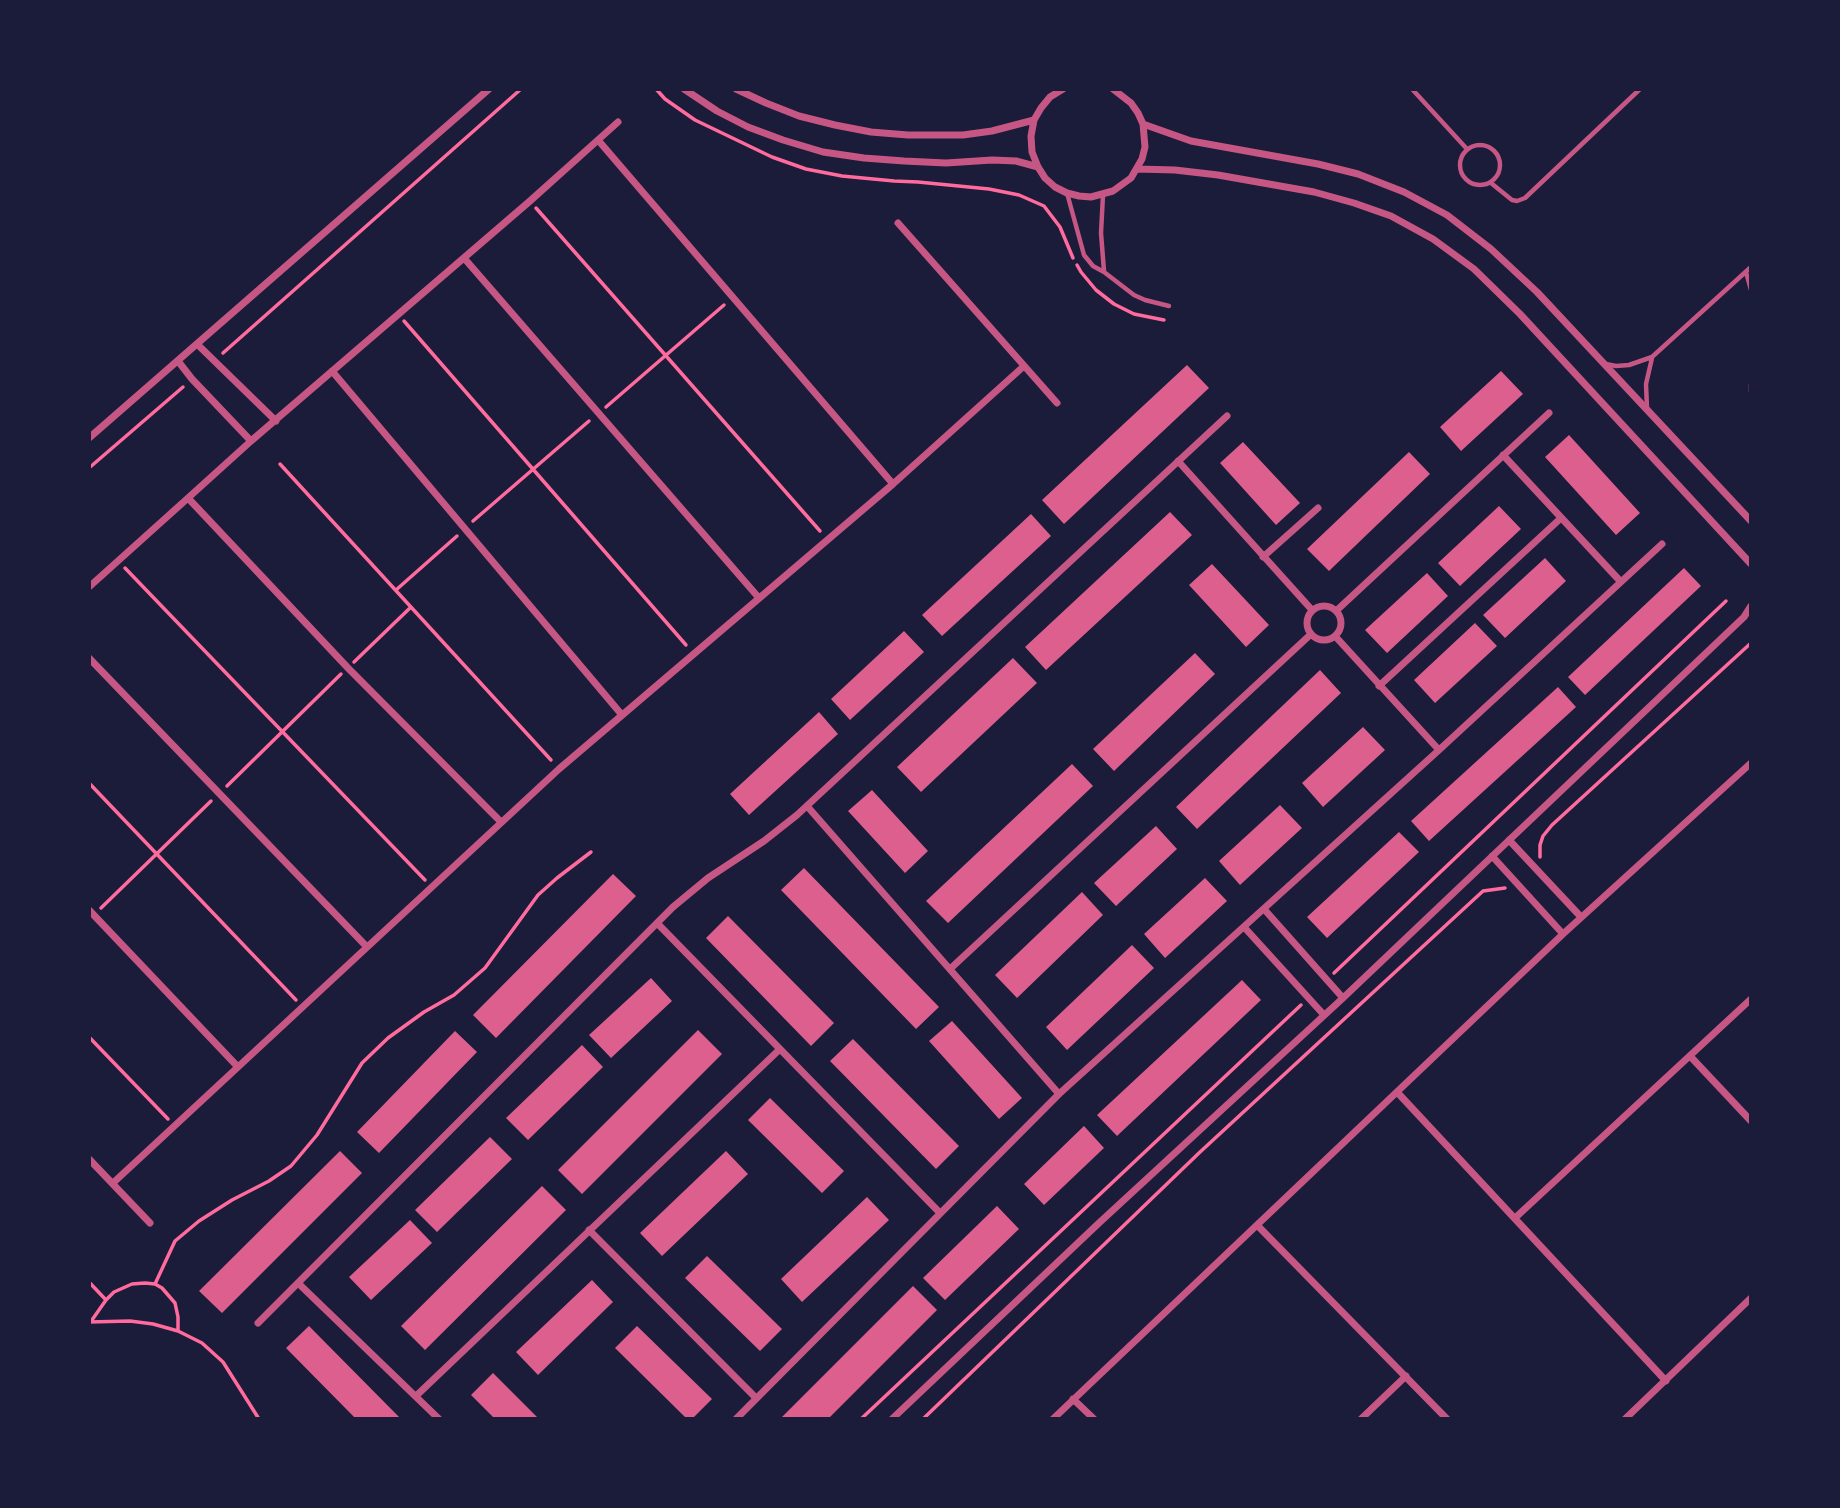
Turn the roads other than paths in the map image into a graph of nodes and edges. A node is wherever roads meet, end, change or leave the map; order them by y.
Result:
1 (489, 89) edge
2 (684, 89) edge
3 (736, 89) edge
4 (1061, 89) edge
5 (1113, 89) edge
6 (1412, 89) edge
7 (1640, 89) edge
8 (1122, 92) edge
9 (1034, 120) junction
10 (618, 122) dead end
11 (1143, 124) junction
12 (598, 140) junction
13 (1467, 149) junction
14 (1038, 167) junction
15 (1137, 169) junction
16 (1491, 183) junction
17 (1067, 193) junction
18 (1103, 195) junction
19 (898, 223) dead end
20 (464, 258) junction
21 (1748, 270) edge
22 (1104, 272) junction
23 (1751, 290) edge
24 (1169, 306) dead end
25 (197, 344) junction
26 (1653, 357) junction
27 (178, 362) junction
28 (1605, 364) junction
29 (1024, 366) junction
30 (332, 371) junction
31 (1751, 384) edge
32 (1751, 392) edge
33 (1057, 404) dead end
34 (1648, 411) junction
35 (1549, 413) dead end
36 (1227, 416) dead end
37 (276, 421) junction
38 (89, 439) edge
39 (251, 441) junction
40 (1503, 455) junction
41 (1178, 461) junction
42 (892, 484) junction
43 (188, 498) junction
44 (1318, 508) dead end
45 (1561, 518) junction
46 (1751, 521) edge
47 (1662, 544) dead end
48 (1263, 556) junction
49 (1751, 564) edge
50 (1621, 582) junction
51 (89, 587) edge
52 (759, 598) junction
53 (1751, 606) edge
54 (1312, 610) junction
55 (1336, 611) junction
56 (1748, 615) edge
57 (1310, 635) junction
58 (1335, 636) junction
59 (89, 658) edge
60 (1379, 686) junction
61 (622, 715) junction
62 (1439, 750) junction
63 (1751, 763) edge
64 (807, 806) junction
65 (501, 822) junction
66 (1509, 840) junction
67 (1492, 856) junction
68 (1264, 909) junction
69 (91, 913) edge
70 (1581, 917) junction
71 (657, 923) junction
72 (1244, 927) junction
73 (1563, 934) junction
74 (367, 947) junction
75 (950, 969) junction
76 (1343, 998) junction
77 (1751, 999) edge
78 (1324, 1015) junction
79 (780, 1049) junction
80 (1689, 1056) junction
81 (238, 1067) junction
82 (1397, 1092) junction
83 (1059, 1094) junction
84 (1751, 1121) edge
85 (89, 1159) edge
86 (113, 1184) junction
87 (940, 1213) junction
88 (1515, 1218) junction
89 (150, 1223) dead end
90 (1257, 1225) junction
91 (589, 1230) junction
92 (298, 1283) junction
93 (1751, 1298) edge
94 (258, 1323) dead end
95 (1406, 1377) junction
96 (1666, 1381) junction
97 (416, 1396) junction
98 (756, 1398) junction
99 (1073, 1399) junction
100 (439, 1419) edge
101 (736, 1419) edge
102 (892, 1419) edge
103 (1053, 1419) edge
104 (1094, 1419) edge
105 (1362, 1419) edge
106 (1447, 1419) edge
107 (1625, 1419) edge

1 - 25 street
2 - 14 street
3 - 9 street
4 - 9 street
5 - 8 street
6 - 13 lane
7 - 16 lane
8 - 11 street
9 - 14 street
10 - 12 street
11 - 15 street
11 - 28 street
12 - 20 street
12 - 42 street
13 - 16 lane
13 - 16 lane
14 - 17 street
15 - 18 street
15 - 49 street
17 - 18 street
17 - 22 lane
18 - 22 lane
19 - 29 street
20 - 30 street
20 - 52 street
21 - 23 lane
21 - 26 lane
22 - 24 lane
25 - 27 street
25 - 37 street
26 - 28 lane
26 - 34 lane
27 - 38 street
27 - 39 street
28 - 34 street
29 - 33 street
29 - 42 street
30 - 37 street
30 - 61 street
31 - 32 lane
34 - 46 street
35 - 40 street
36 - 41 street
37 - 39 street
39 - 43 street
40 - 45 street
40 - 55 street
41 - 48 street
41 - 64 street
42 - 52 street
43 - 51 street
43 - 65 street
44 - 48 street
45 - 50 street
45 - 60 street
47 - 50 street
48 - 54 street
50 - 62 street
52 - 61 street
53 - 56 street
54 - 55 street
54 - 57 street
55 - 58 street
56 - 66 street
57 - 58 street
57 - 75 street
58 - 60 street
59 - 74 street
60 - 62 street
61 - 65 street
62 - 68 street
63 - 70 street
64 - 71 street
64 - 75 street
65 - 74 street
66 - 67 street
66 - 70 street
67 - 73 street
67 - 76 street
68 - 72 street
68 - 76 street
69 - 81 street
70 - 73 street
71 - 79 street
71 - 92 street
72 - 78 street
72 - 83 street
73 - 82 street
74 - 81 street
75 - 83 street
76 - 78 street
77 - 80 street
78 - 102 street
79 - 87 street
79 - 91 street
80 - 84 street
80 - 88 street
81 - 86 street
82 - 88 street
82 - 90 street
83 - 87 street
85 - 86 street
86 - 89 street
87 - 98 street
88 - 96 street
90 - 95 street
90 - 99 street
91 - 97 street
91 - 98 street
92 - 94 street
92 - 97 street
93 - 96 street
95 - 105 street
95 - 106 street
96 - 107 street
97 - 100 street
98 - 101 street
99 - 103 street
99 - 104 street

